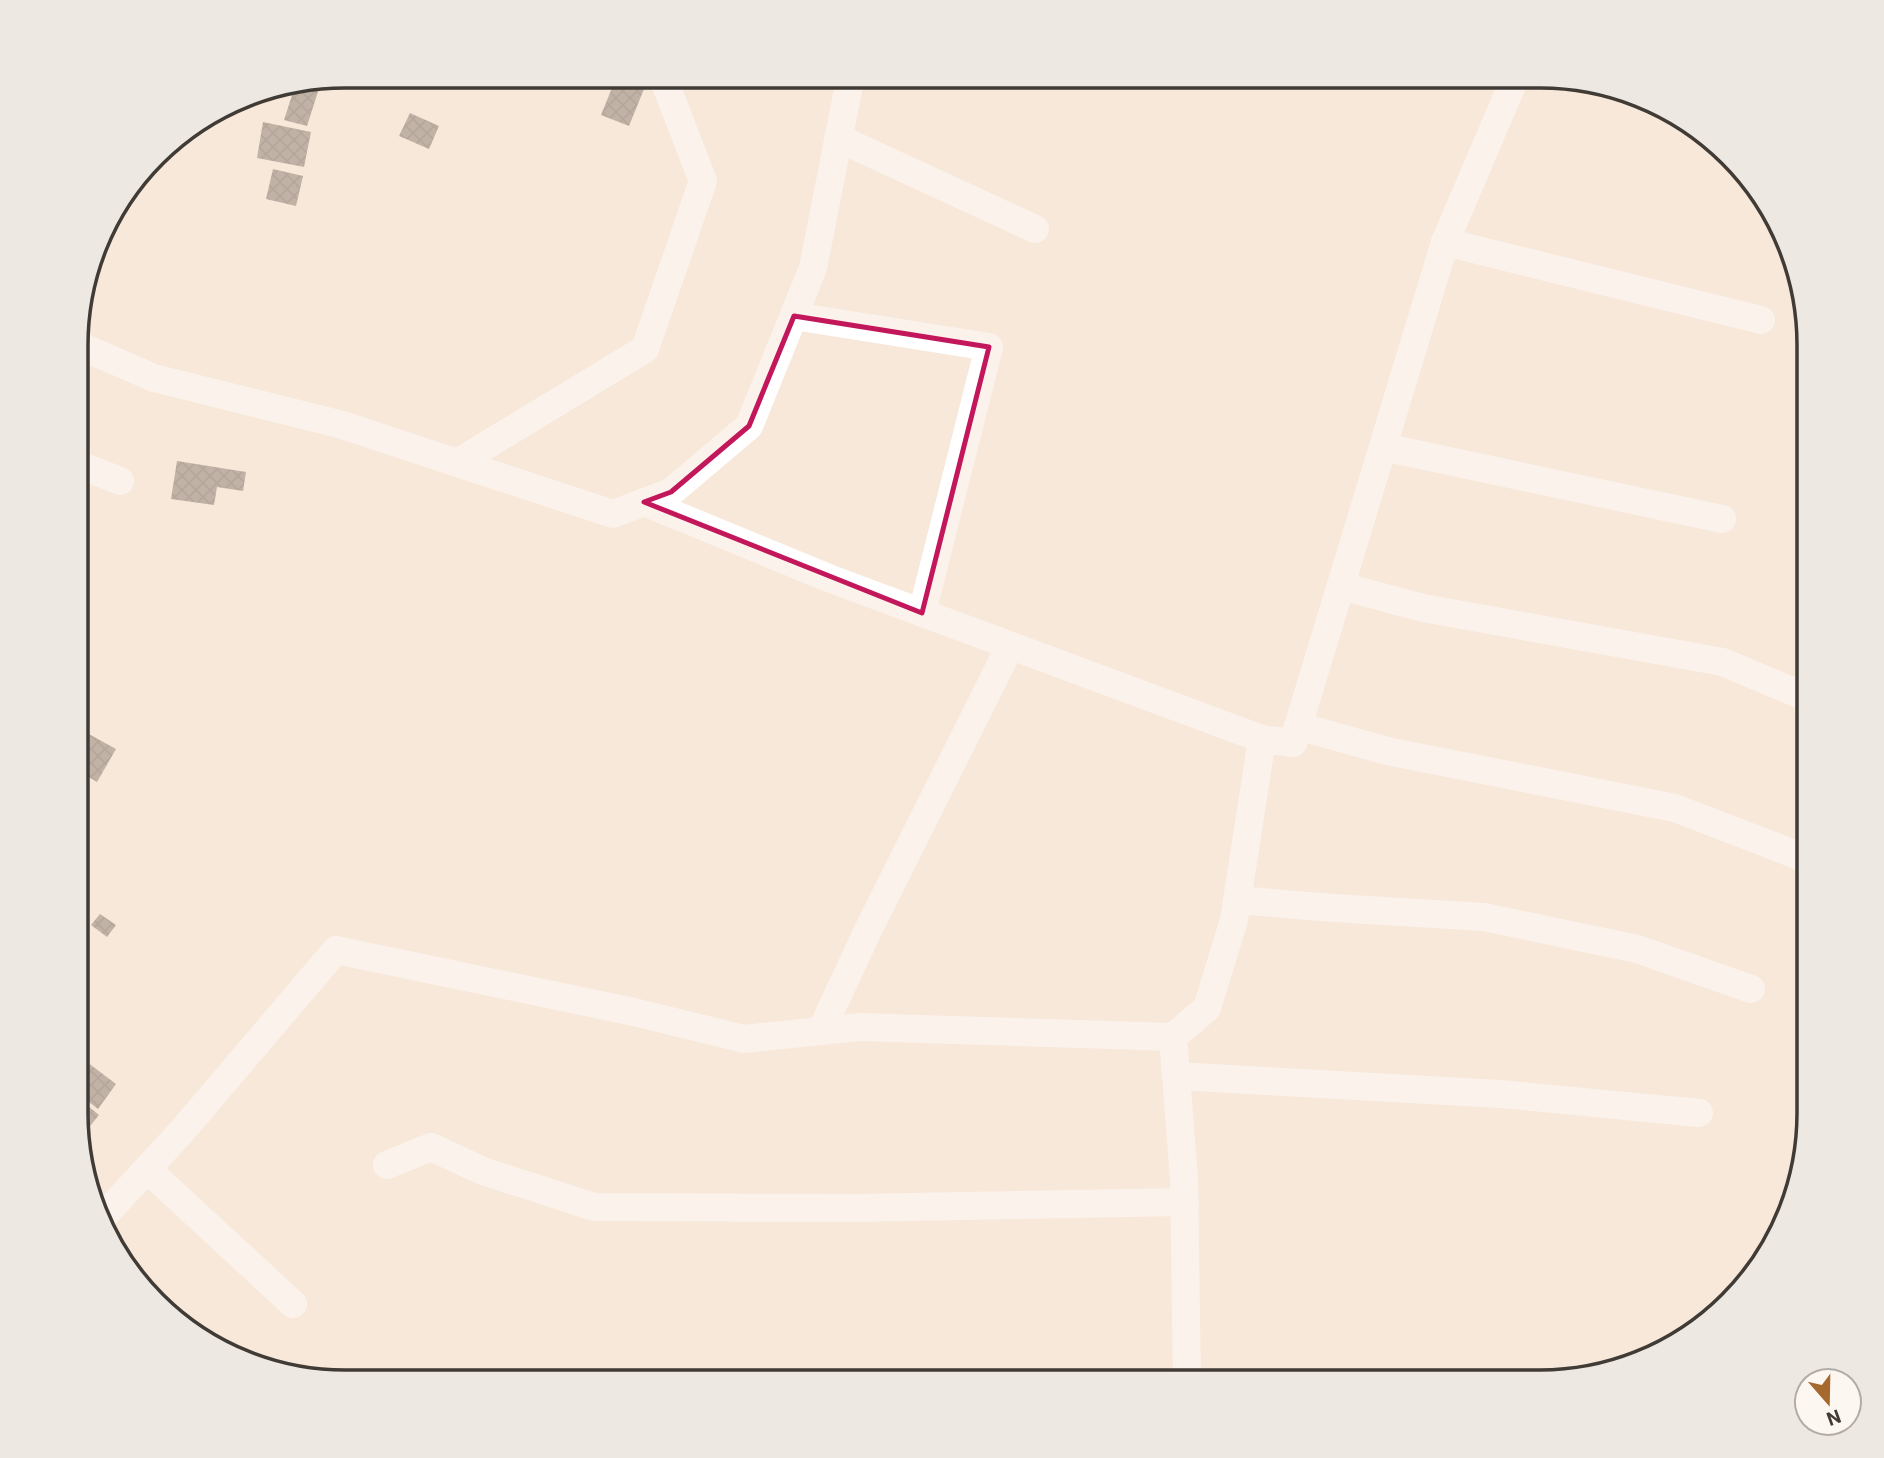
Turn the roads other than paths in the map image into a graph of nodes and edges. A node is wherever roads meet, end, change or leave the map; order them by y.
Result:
1 (667, 88) edge
2 (848, 88) edge
3 (1511, 88) edge
4 (838, 138) junction
5 (1035, 229) dead end
6 (1445, 242) junction
7 (794, 316) junction
8 (1761, 320) dead end
9 (88, 349) edge
10 (1383, 447) junction
11 (457, 463) junction
12 (88, 468) edge
13 (120, 481) dead end
14 (645, 502) junction
15 (1722, 519) dead end
16 (1341, 586) junction
17 (922, 613) junction
18 (1010, 646) junction
19 (1797, 693) edge
20 (1298, 726) junction
21 (1262, 739) junction
22 (1797, 855) edge
23 (1237, 900) junction
24 (1751, 989) dead end
25 (821, 1031) junction
26 (1173, 1037) junction
27 (1177, 1076) junction
28 (1699, 1113) dead end
29 (387, 1165) dead end
30 (147, 1169) junction
31 (1185, 1202) junction
32 (107, 1212) edge
33 (293, 1304) dead end
34 (1187, 1370) edge

1 - 11 street
2 - 4 street
3 - 6 street
4 - 5 street
4 - 7 street
6 - 8 street
6 - 10 street
7 - 14 street
7 - 17 street
9 - 11 street
10 - 15 street
10 - 16 street
11 - 14 street
12 - 13 street
14 - 17 street
16 - 19 street
16 - 20 street
17 - 18 street
18 - 21 street
18 - 25 street
20 - 21 street
20 - 22 street
21 - 23 street
23 - 24 street
23 - 26 street
25 - 26 street
25 - 30 street
26 - 27 street
27 - 28 street
27 - 31 street
29 - 31 street
30 - 32 street
30 - 33 street
31 - 34 street

